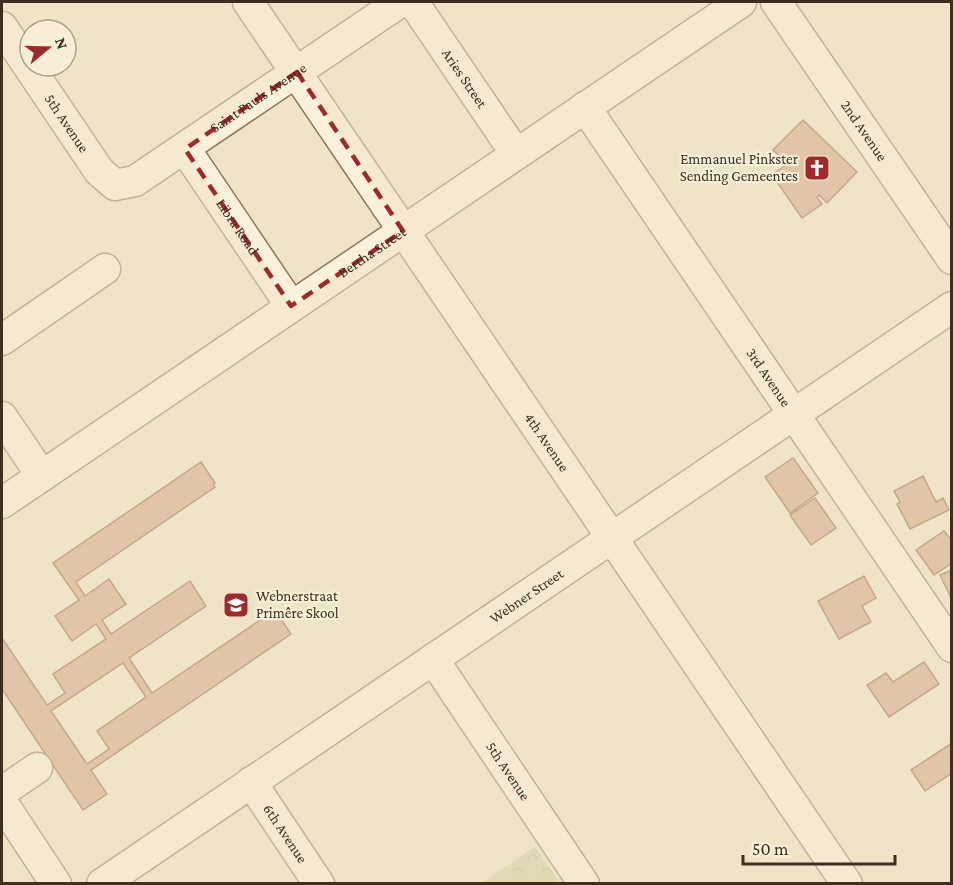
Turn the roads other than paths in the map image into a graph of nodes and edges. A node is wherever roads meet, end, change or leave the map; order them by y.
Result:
1 (248, 2) edge
2 (400, 2) edge
3 (413, 2) edge
4 (741, 2) edge
5 (776, 2) edge
6 (2, 27) edge
7 (297, 72) junction
8 (585, 107) junction
9 (185, 149) junction
10 (516, 154) junction
11 (115, 185) joint
12 (403, 231) junction
13 (951, 259) edge
14 (105, 269) dead end
15 (291, 306) junction
16 (951, 307) edge
17 (2, 340) edge
18 (793, 414) junction
19 (2, 417) edge
20 (42, 476) junction
21 (2, 503) edge
22 (612, 537) junction
23 (951, 647) edge
24 (433, 659) junction
25 (37, 768) dead end
26 (251, 782) junction
27 (2, 792) edge
28 (2, 802) edge
29 (56, 884) edge
30 (102, 884) edge
31 (319, 884) edge
32 (584, 884) edge
33 (847, 884) edge

1 - 7 street, 4th Avenue
2 - 7 street, Saint Pauls Avenue
3 - 10 street, Aries Street
4 - 8 street, Bertha Street
5 - 13 street, 2nd Avenue
6 - 11 street, 5th Avenue
7 - 9 street, Saint Pauls Avenue
7 - 12 street, 4th Avenue
8 - 10 street, Bertha Street
8 - 18 street, 3rd Avenue
9 - 11 street, Saint Pauls Avenue
9 - 15 street, Libra Road
10 - 12 street, Bertha Street
12 - 15 street, Bertha Street
12 - 22 street, 4th Avenue
14 - 17 street
15 - 20 street, Bertha Street
16 - 18 street, Webner Street
18 - 22 street, Webner Street
18 - 23 street, 3rd Avenue
19 - 20 street
20 - 21 street, Bertha Street
22 - 24 street, Webner Street
22 - 33 street, 4th Avenue
24 - 26 street, Webner Street
24 - 32 street, 5th Avenue
25 - 27 street
26 - 30 street, Webner Street
26 - 31 street, 6th Avenue
28 - 29 street

